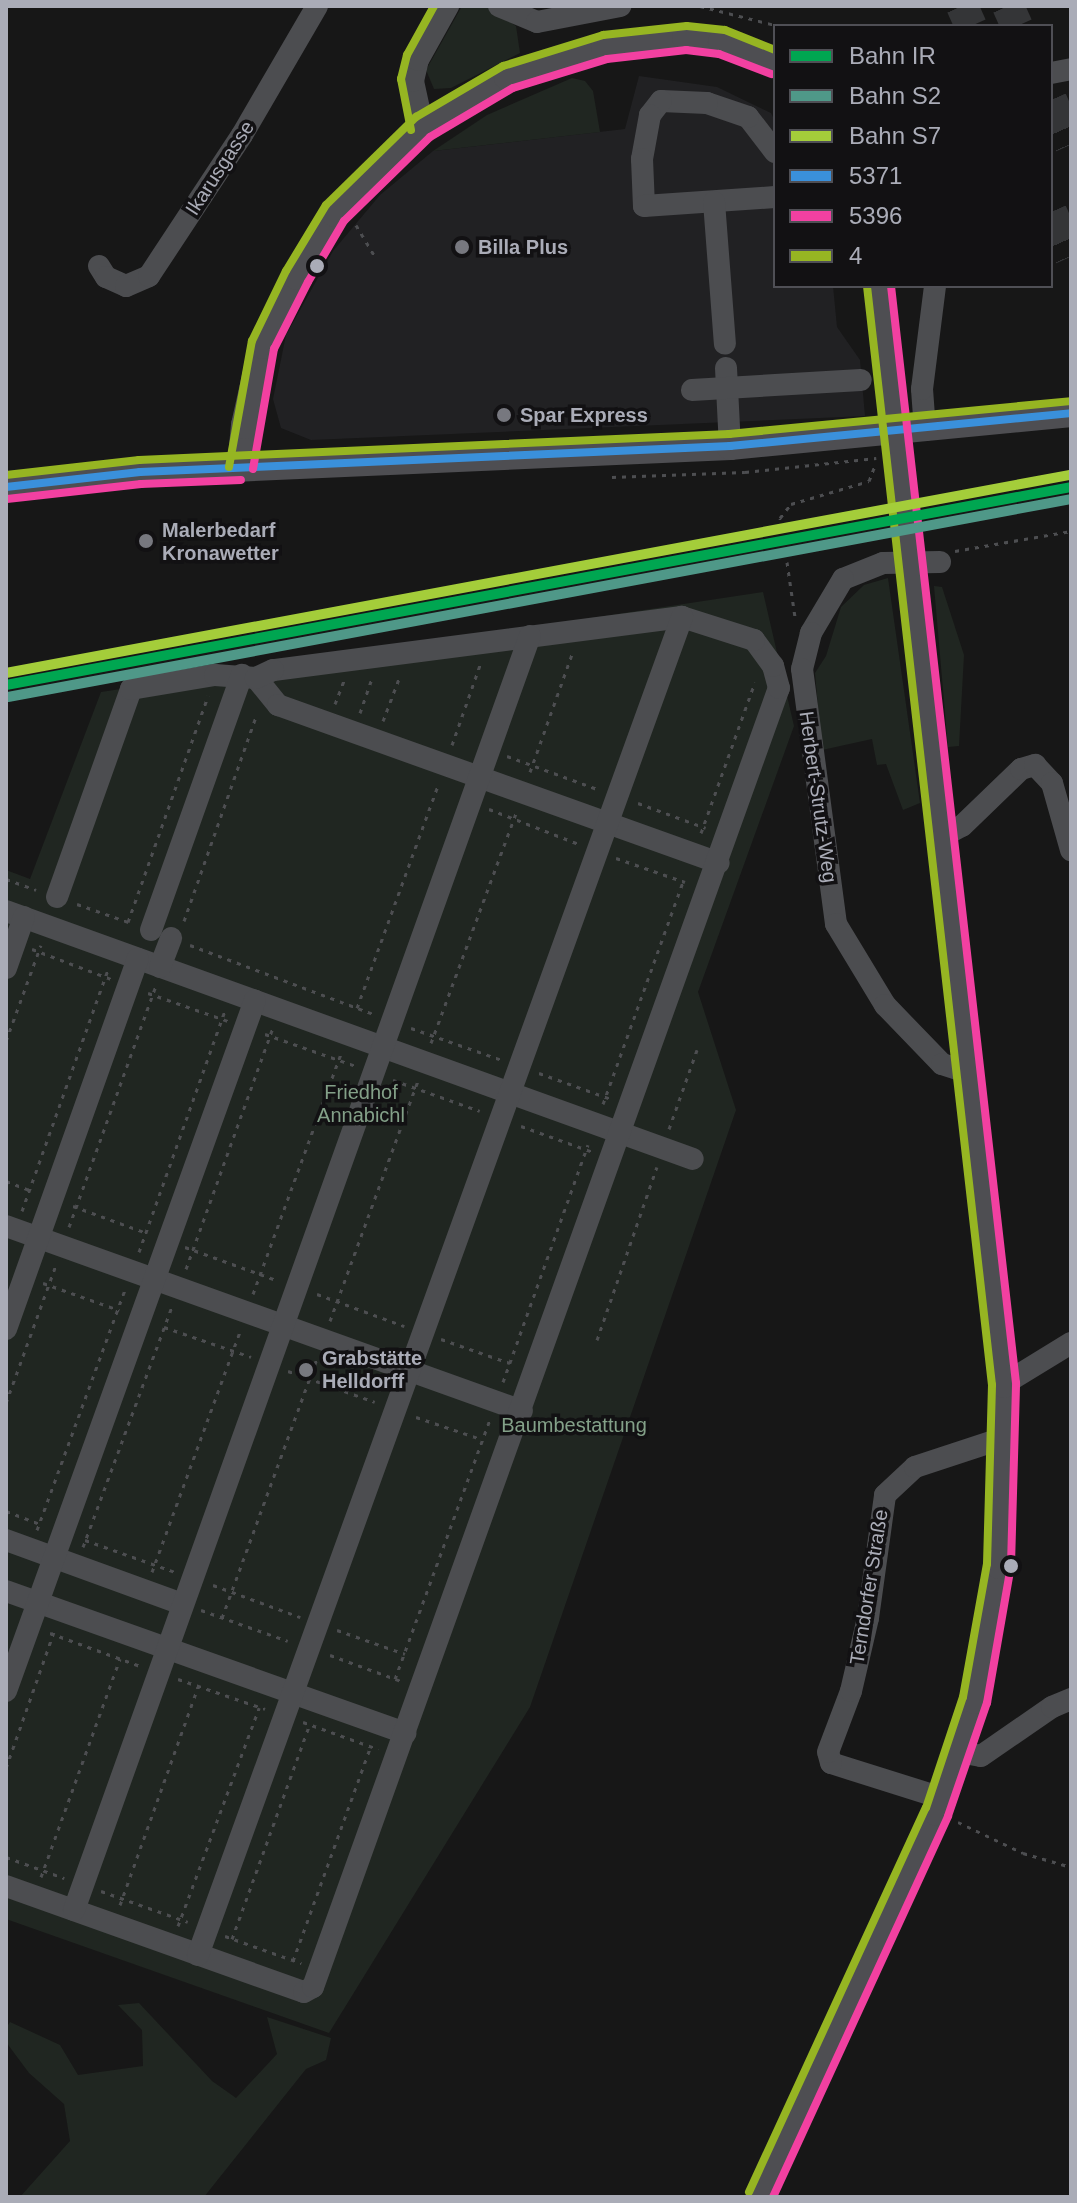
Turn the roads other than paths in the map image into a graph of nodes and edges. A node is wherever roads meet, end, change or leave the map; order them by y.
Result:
1 (317, 6) edge
2 (448, 6) edge
3 (499, 6) edge
4 (620, 6) edge
5 (773, 62) edge
6 (423, 127) junction
7 (773, 149) edge
8 (773, 197) edge
9 (714, 202) junction
10 (99, 266) dead end
11 (879, 288) edge
12 (935, 288) edge
13 (725, 344) dead end
14 (726, 379) junction
15 (861, 380) dead end
16 (692, 390) dead end
17 (1071, 413) edge
18 (925, 430) junction
19 (730, 446) junction
20 (241, 468) junction
21 (6, 487) edge
22 (940, 562) road end
23 (682, 617) junction
24 (530, 636) junction
25 (254, 682) junction
26 (480, 777) junction
27 (607, 824) junction
28 (939, 838) junction
29 (1071, 850) edge
30 (719, 863) junction
31 (57, 897) road end
32 (15, 914) edge
33 (138, 959) junction
34 (162, 967) junction
35 (6, 968) edge
36 (255, 1000) junction
37 (384, 1047) junction
38 (967, 1072) junction
39 (510, 1092) junction
40 (620, 1133) junction
41 (693, 1159) dead end
42 (11, 1228) edge
43 (39, 1238) junction
44 (155, 1280) junction
45 (285, 1326) junction
46 (6, 1329) edge
47 (1071, 1343) edge
48 (411, 1371) junction
49 (1004, 1384) junction
50 (522, 1411) junction
51 (1006, 1437) junction
52 (6, 1540) edge
53 (54, 1557) junction
54 (6, 1591) edge
55 (38, 1602) junction
56 (182, 1604) junction
57 (167, 1647) junction
58 (6, 1691) edge
59 (293, 1693) junction
60 (1071, 1699) edge
61 (405, 1733) junction
62 (959, 1752) junction
63 (939, 1805) junction
64 (6, 1886) edge
65 (74, 1910) junction
66 (198, 1955) junction
67 (760, 2197) edge

1 - 10 street, Ikarusgasse
2 - 6 street
3 - 4 street
5 - 6 main road
6 - 20 main road
7 - 9 street
8 - 9 street
9 - 13 street
11 - 28 main road
12 - 18 street
14 - 15 street
14 - 16 street
14 - 19 street
17 - 18 main road
18 - 19 main road
19 - 20 main road
20 - 21 main road
22 - 38 street, Herbert-Strutz-Weg
23 - 24 street
23 - 27 street
23 - 30 street
24 - 25 street
24 - 26 street
25 - 26 street
25 - 31 street
25 - 34 street
26 - 27 street
26 - 37 street
27 - 30 street
27 - 39 street
28 - 29 street
28 - 38 main road
30 - 40 street
32 - 33 street
32 - 35 street
33 - 34 street
33 - 43 street
34 - 36 street
36 - 37 street
36 - 44 street
37 - 39 street
37 - 45 street
38 - 49 main road
39 - 40 street
39 - 48 street
40 - 41 street
40 - 50 street
42 - 43 street
43 - 44 street
43 - 46 street
44 - 45 street
44 - 53 street
45 - 48 street
45 - 56 street
47 - 49 street
48 - 50 street
48 - 59 street
49 - 51 main road
50 - 61 street
51 - 62 main road
51 - 63 street, Terndorfer Straße
52 - 53 street
53 - 55 street
53 - 56 street
54 - 55 street
55 - 57 street
55 - 58 street
56 - 57 street
57 - 59 street
57 - 65 street
59 - 61 street
59 - 66 street
60 - 62 street
61 - 66 street
62 - 63 main road
63 - 67 main road
64 - 65 street
65 - 66 street

